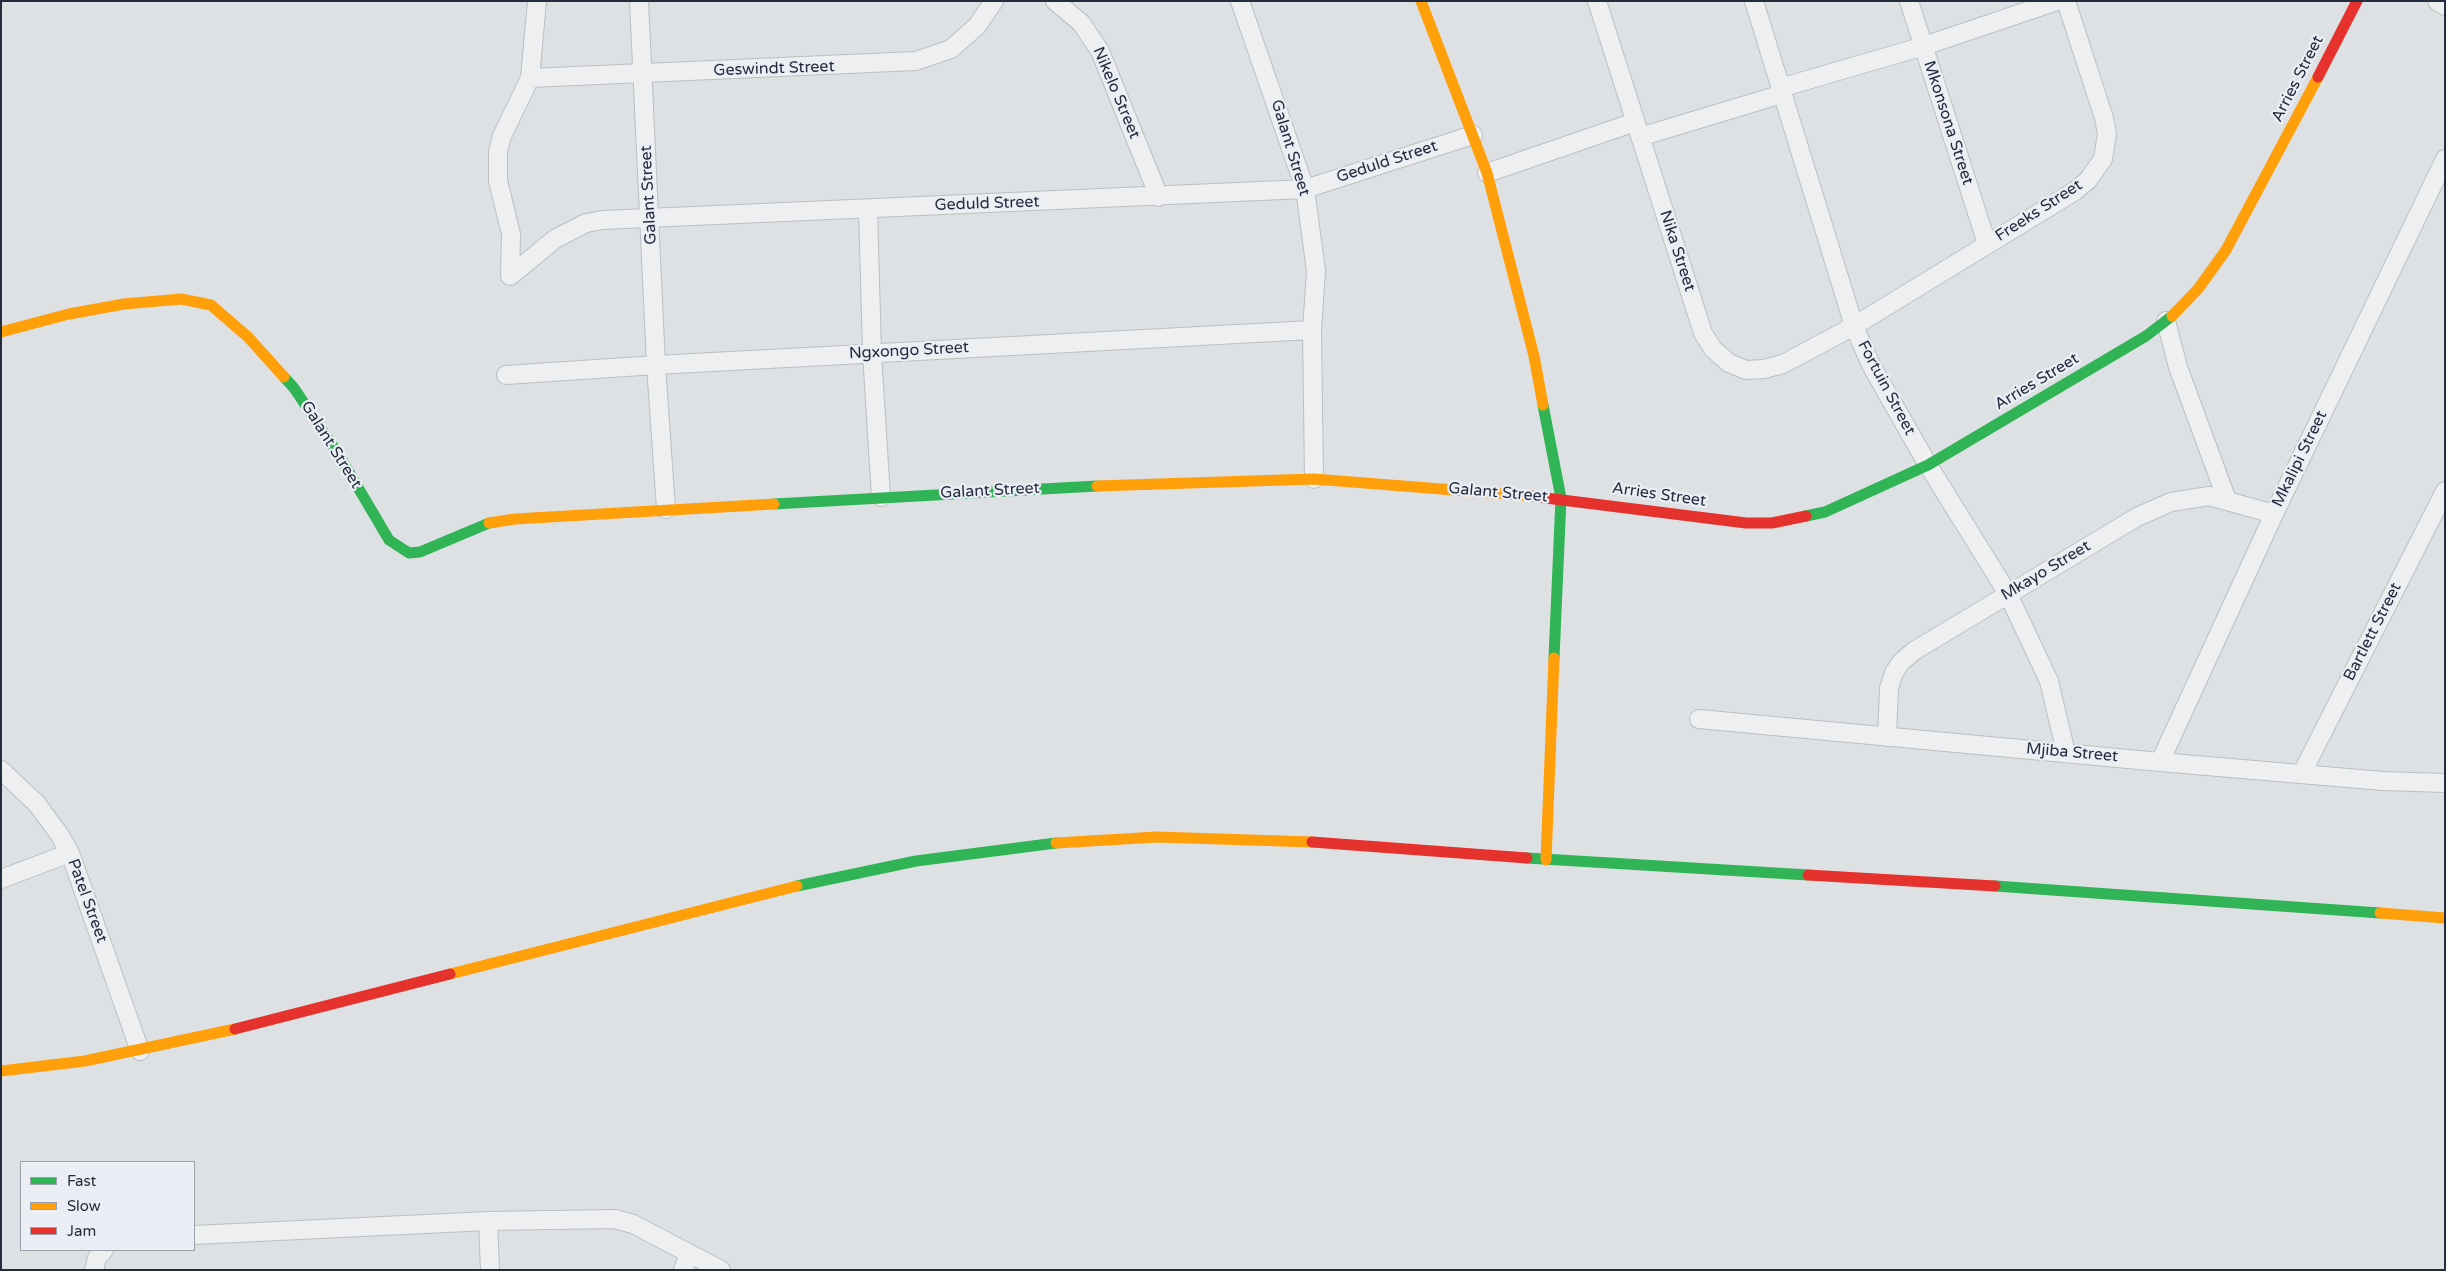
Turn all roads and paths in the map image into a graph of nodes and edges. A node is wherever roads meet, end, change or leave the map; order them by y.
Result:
1 (537, 1) edge
2 (639, 1) edge
3 (994, 1) edge
4 (1055, 1) edge
5 (1240, 1) edge
6 (1421, 1) edge
7 (1597, 1) edge
8 (1754, 1) edge
9 (1909, 1) edge
10 (2057, 1) edge
11 (2066, 1) edge
12 (2357, 1) edge
13 (2437, 1) edge
14 (2445, 6) edge
15 (1924, 46) junction
16 (642, 74) junction
17 (530, 78) junction
18 (1781, 91) junction
19 (1637, 129) junction
20 (1473, 135) junction
21 (2445, 159) edge
22 (1487, 173) junction
23 (1305, 189) junction
24 (1159, 196) junction
25 (868, 209) junction
26 (651, 218) junction
27 (1988, 244) junction
28 (2166, 321) junction
29 (1854, 326) junction
30 (1312, 330) junction
31 (1, 332) edge
32 (872, 353) junction
33 (656, 365) junction
34 (506, 375) dead end
35 (1928, 465) junction
36 (1314, 479) junction
37 (2445, 491) edge
38 (881, 497) junction
39 (1561, 498) junction
40 (2227, 500) junction
41 (666, 509) junction
42 (2274, 514) junction
43 (2008, 594) junction
44 (1699, 719) dead end
45 (1887, 737) junction
46 (2066, 753) junction
47 (2160, 762) junction
48 (1, 770) edge
49 (2302, 774) junction
50 (2445, 783) edge
51 (70, 853) junction
52 (1546, 860) junction
53 (1, 879) edge
54 (2445, 918) edge
55 (140, 1051) junction
56 (1, 1071) edge
57 (488, 1221) junction
58 (195, 1235) edge
59 (103, 1251) edge
60 (686, 1262) edge
61 (94, 1270) edge
62 (490, 1270) edge
63 (721, 1270) edge

1 - 17 street
2 - 16 street, Galant Street
3 - 16 street, Geswindt Street
4 - 24 street, Nikelo Street
5 - 23 street, Galant Street
6 - 20 street
7 - 19 street, Nika Street
8 - 18 street, Fortuin Street
9 - 15 street, Mkonsona Street
10 - 15 street
11 - 27 street, Freeks Street
12 - 28 street, Arries Street
13 - 14 street
15 - 18 street
15 - 27 street, Mkonsona Street
16 - 17 street, Geswindt Street
16 - 26 street, Galant Street
17 - 26 street, Geduld Street
18 - 19 street
18 - 29 street, Fortuin Street
19 - 22 street
19 - 29 street, Nika Street
20 - 22 street
20 - 23 street, Geduld Street
21 - 42 street, Mkalipi Street
22 - 39 street
23 - 24 street, Geduld Street
23 - 30 street, Galant Street
24 - 25 street, Geduld Street
25 - 26 street, Geduld Street
25 - 32 street
26 - 33 street, Galant Street
27 - 29 street, Freeks Street
28 - 35 street, Arries Street
28 - 40 street
29 - 35 street, Fortuin Street
30 - 32 street, Ngxongo Street
30 - 36 street, Galant Street
31 - 41 street, Galant Street
32 - 33 street, Ngxongo Street
32 - 38 street
33 - 34 street, Ngxongo Street
33 - 41 street, Galant Street
35 - 39 street, Arries Street
35 - 43 street, Fortuin Street
36 - 38 street, Galant Street
36 - 39 street, Galant Street
37 - 49 street, Bartlett Street
38 - 41 street, Galant Street
39 - 52 street
40 - 42 street, Mkayo Street
40 - 43 street, Mkayo Street
42 - 47 street, Mkalipi Street
43 - 45 street, Mkayo Street
43 - 46 street, Fortuin Street
44 - 45 street, Mjiba Street
45 - 46 street, Mjiba Street
46 - 47 street, Mjiba Street
47 - 49 street, Mjiba Street
48 - 51 street, Patel Street
49 - 50 street, Mjiba Street
51 - 53 street
51 - 55 street, Patel Street
52 - 54 street
52 - 55 street
55 - 56 street
57 - 58 street
57 - 60 street
57 - 62 street
59 - 61 street
60 - 63 street

